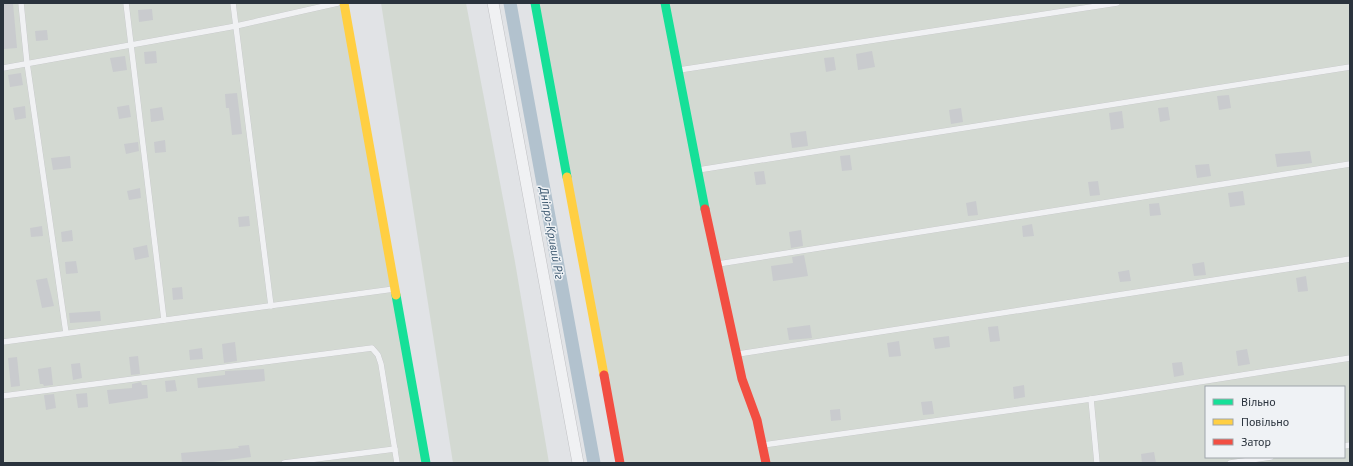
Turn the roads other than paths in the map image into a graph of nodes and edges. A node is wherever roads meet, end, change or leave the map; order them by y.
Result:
1 (21, 3) edge
2 (126, 3) edge
3 (233, 3) edge
4 (338, 3) edge
5 (344, 3) edge
6 (493, 3) edge
7 (535, 3) edge
8 (665, 3) edge
9 (1117, 3) edge
10 (236, 26) junction
11 (132, 45) junction
12 (27, 63) junction
13 (1350, 67) edge
14 (3, 68) edge
15 (677, 70) junction
16 (1350, 164) edge
17 (697, 170) junction
18 (1350, 259) edge
19 (716, 264) junction
20 (396, 288) junction
21 (271, 306) junction
22 (164, 320) junction
23 (66, 333) junction
24 (3, 342) edge
25 (736, 354) junction
26 (1350, 358) edge
27 (3, 396) edge
28 (1091, 399) junction
29 (763, 445) junction
30 (395, 449) junction
31 (1264, 458) edge
32 (284, 463) edge
33 (397, 463) edge
34 (426, 463) edge
35 (578, 463) edge
36 (620, 463) edge
37 (766, 463) edge
38 (1097, 463) edge
39 (1230, 463) edge

1 - 12 lane
2 - 11 lane
3 - 10 lane
4 - 10 lane
5 - 20 street
6 - 35 street
7 - 36 street
8 - 15 street
9 - 15 lane
10 - 11 lane
10 - 21 lane
11 - 12 lane
11 - 22 lane
12 - 14 lane
12 - 23 lane
13 - 17 lane
15 - 17 street
16 - 19 lane
17 - 19 street
18 - 25 lane
19 - 25 street
20 - 21 lane
20 - 34 street
21 - 22 lane
22 - 23 lane
23 - 24 lane
25 - 29 street
26 - 28 lane
27 - 30 lane
28 - 29 lane
28 - 38 lane
29 - 37 street
30 - 32 lane
30 - 33 lane
31 - 39 lane

